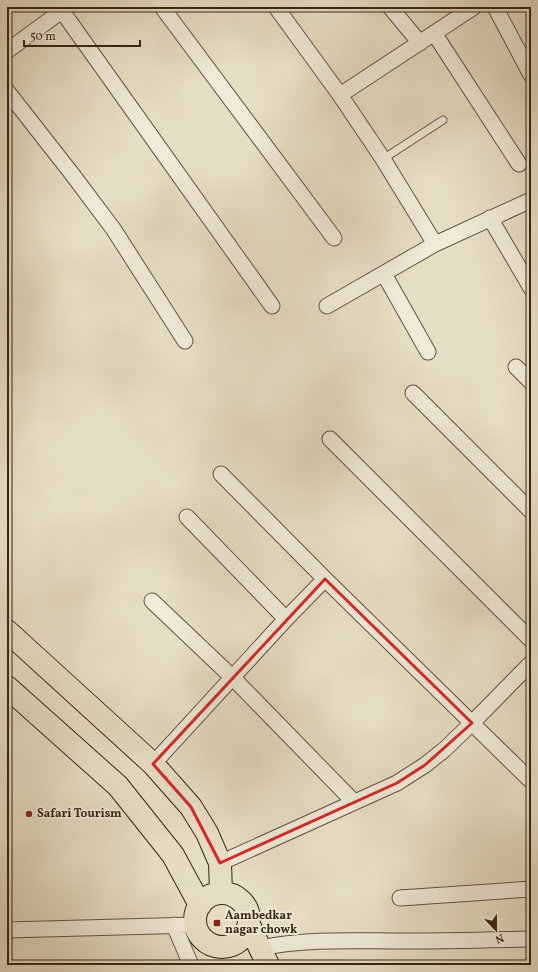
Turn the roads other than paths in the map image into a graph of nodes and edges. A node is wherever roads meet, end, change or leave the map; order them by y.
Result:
1 (162, 7) edge
2 (276, 7) edge
3 (390, 7) edge
4 (474, 7) edge
5 (495, 7) edge
6 (64, 9) edge
7 (434, 33) junction
8 (420, 43) junction
9 (7, 51) edge
10 (531, 75) edge
11 (7, 91) edge
12 (340, 95) junction
13 (443, 120) dead end
14 (384, 159) junction
15 (519, 164) dead end
16 (531, 200) edge
17 (490, 218) junction
18 (334, 238) dead end
19 (435, 244) junction
20 (384, 274) junction
21 (531, 288) edge
22 (272, 306) dead end
23 (327, 306) dead end
24 (185, 341) dead end
25 (428, 352) dead end
26 (516, 367) dead end
27 (531, 382) edge
28 (413, 393) dead end
29 (330, 439) dead end
30 (221, 474) dead end
31 (531, 511) edge
32 (187, 517) dead end
33 (325, 579) junction
34 (152, 601) dead end
35 (286, 619) junction
36 (7, 631) edge
37 (531, 640) edge
38 (531, 663) edge
39 (232, 677) junction
40 (7, 688) edge
41 (472, 723) junction
42 (153, 764) junction
43 (531, 781) edge
44 (354, 802) junction
45 (220, 863) junction
46 (531, 889) edge
47 (221, 893) junction
48 (400, 898) dead end
49 (198, 915) junction
50 (249, 925) junction
51 (174, 926) junction
52 (7, 930) edge
53 (531, 939) edge
54 (226, 956) edge
55 (264, 956) edge
56 (191, 965) edge

1 - 18 street
2 - 12 street
3 - 8 street
4 - 7 street
5 - 10 street
6 - 9 street
6 - 22 street
7 - 8 street
7 - 15 street
8 - 12 street
11 - 24 street
12 - 14 street
13 - 14 lane
14 - 19 street
16 - 17 street
17 - 19 street
17 - 21 street
19 - 20 street
20 - 23 street
20 - 25 street
26 - 27 street
28 - 31 street
29 - 37 street
30 - 33 street
32 - 35 street
33 - 35 street
33 - 41 street
34 - 39 street
35 - 39 street
36 - 42 highway
38 - 41 street
39 - 42 street
39 - 44 street
40 - 49 highway
41 - 43 street
41 - 44 street
42 - 45 highway
44 - 45 street
45 - 47 highway
46 - 48 street
47 - 49 highway
47 - 50 highway
49 - 51 street
49 - 54 highway
50 - 54 highway
50 - 55 highway
51 - 52 street
51 - 56 street
53 - 55 street

